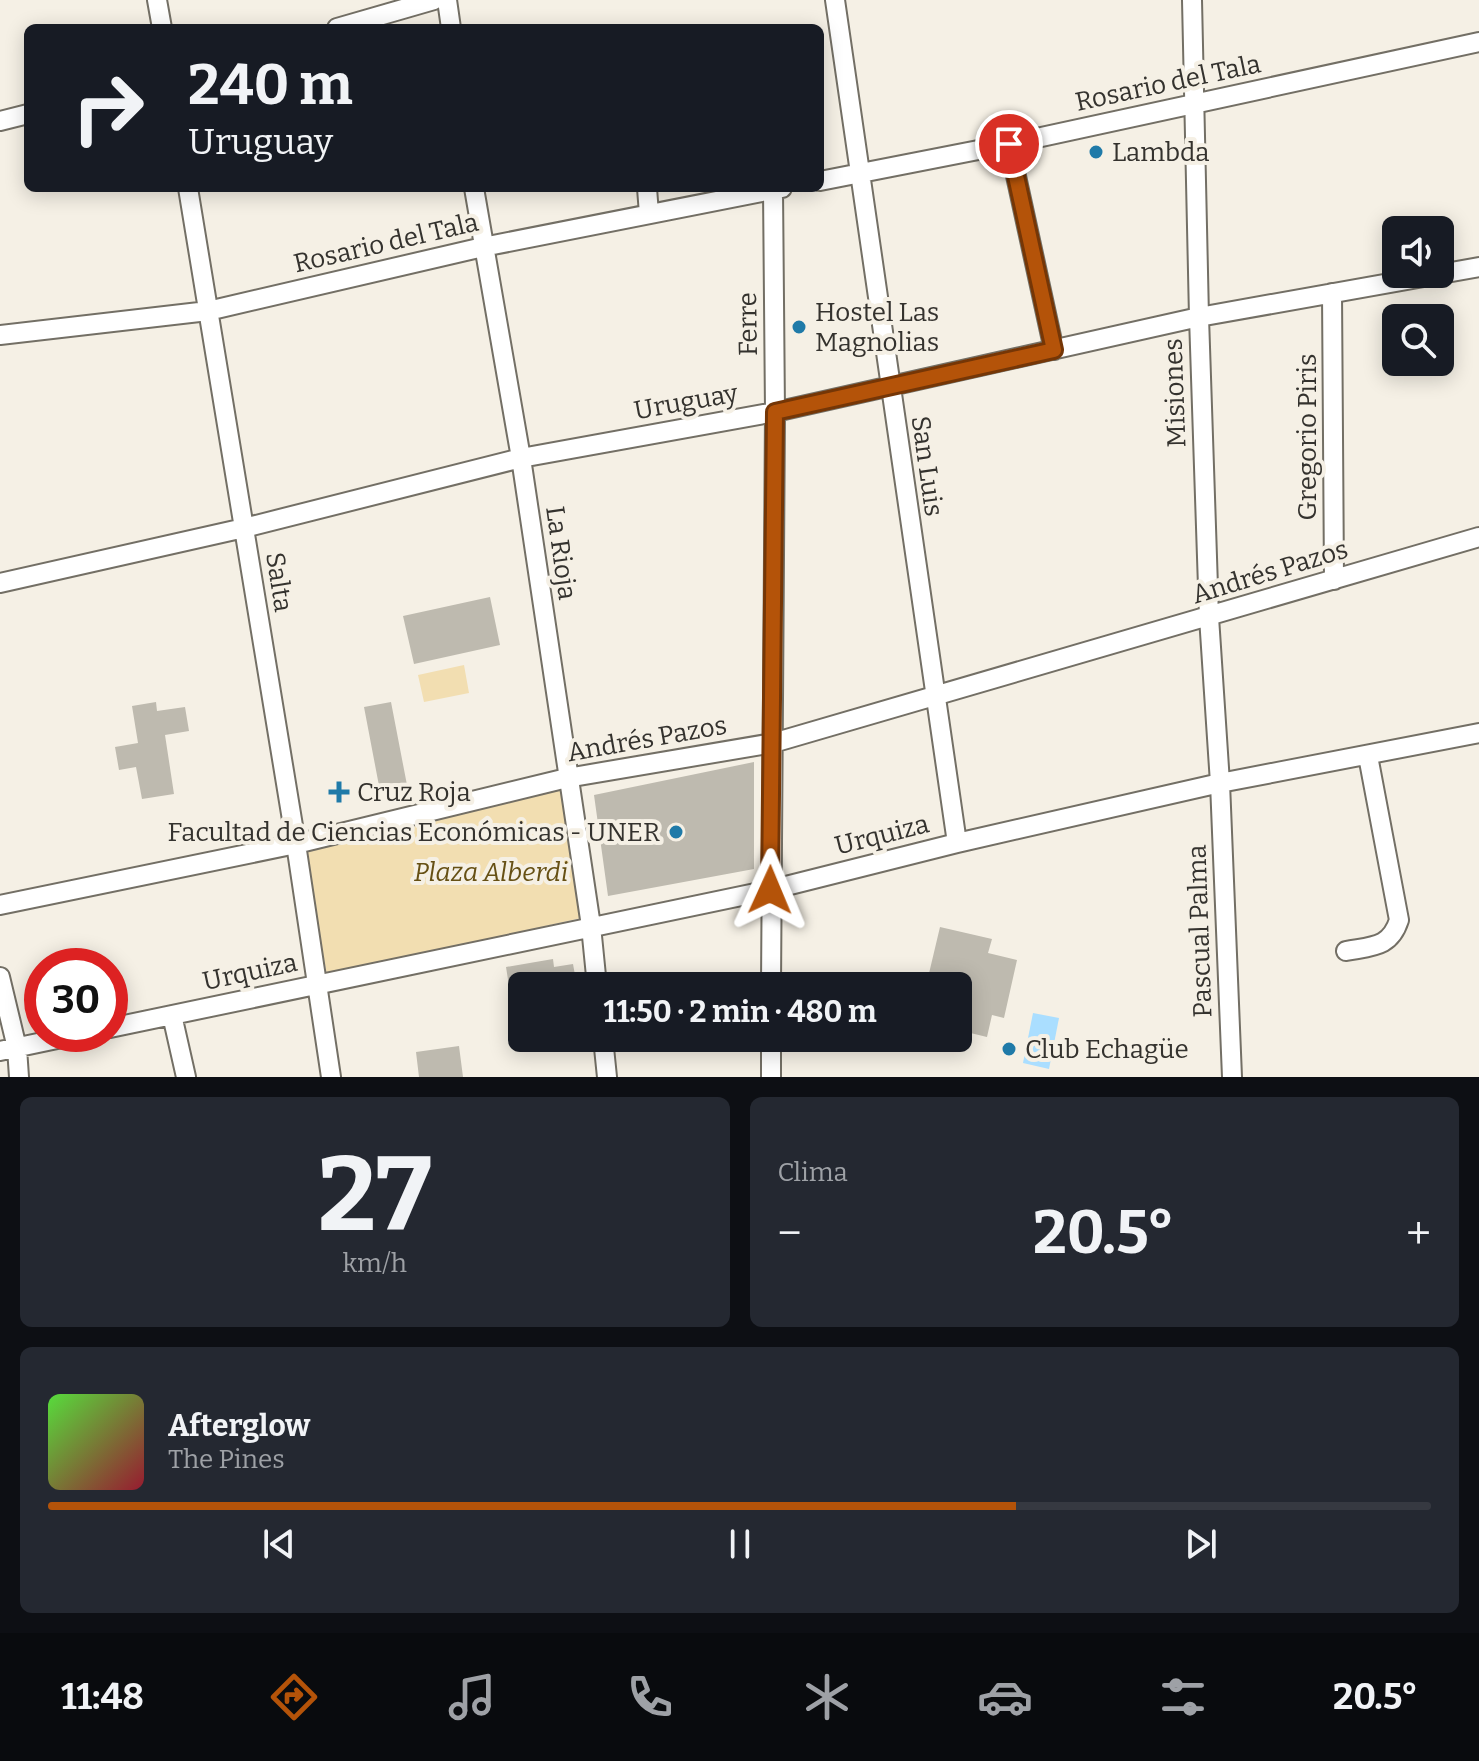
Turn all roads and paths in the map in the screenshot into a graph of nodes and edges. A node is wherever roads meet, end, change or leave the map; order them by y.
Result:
1 (157, 0) edge
2 (434, 0) edge
3 (447, 0) edge
4 (835, 0) edge
5 (1192, 0) edge
6 (161, 24) edge
7 (351, 24) edge
8 (450, 24) edge
9 (1479, 42) edge
10 (1195, 103) junction
11 (24, 115) edge
12 (0, 121) edge
13 (1009, 144) junction
14 (859, 174) junction
15 (824, 180) edge
16 (189, 192) edge
17 (475, 192) edge
18 (647, 192) edge
19 (762, 192) edge
20 (777, 192) edge
21 (649, 214) junction
22 (483, 247) junction
23 (1479, 267) edge
24 (1332, 293) junction
25 (208, 311) junction
26 (1199, 317) junction
27 (0, 335) edge
28 (1054, 350) junction
29 (890, 386) junction
30 (775, 412) junction
31 (521, 458) junction
32 (244, 528) junction
33 (1479, 537) edge
34 (1334, 580) junction
35 (0, 583) edge
36 (1209, 617) junction
37 (934, 697) junction
38 (1479, 733) edge
39 (773, 743) junction
40 (1368, 756) junction
41 (567, 778) junction
42 (1220, 783) junction
43 (957, 843) junction
44 (296, 844) junction
45 (770, 890) junction
46 (0, 905) edge
47 (591, 926) junction
48 (1346, 951) dead end
49 (596, 972) edge
50 (771, 972) edge
51 (0, 977) edge
52 (318, 984) junction
53 (172, 1015) junction
54 (128, 1024) edge
55 (8, 1050) edge
56 (604, 1052) edge
57 (771, 1052) edge
58 (19, 1077) edge
59 (186, 1077) edge
60 (331, 1077) edge
61 (607, 1077) edge
62 (771, 1077) edge
63 (1232, 1077) edge

1 - 6 street
2 - 7 street
3 - 8 street
4 - 14 street, San Luis
5 - 10 street, Misiones
9 - 10 street, Rosario del Tala
10 - 13 street, Rosario del Tala
10 - 26 street, Misiones
11 - 12 street
13 - 14 street, Rosario del Tala
13 - 28 street
14 - 15 street, Rosario del Tala
14 - 29 street, San Luis
16 - 25 street, Salta
17 - 22 street, La Rioja
18 - 21 street
19 - 21 street, Rosario del Tala
20 - 30 street, Ferre
21 - 22 street, Rosario del Tala
22 - 25 street, Rosario del Tala
22 - 31 street, La Rioja
23 - 24 street, Uruguay
24 - 26 street, Uruguay
24 - 34 street, Gregorio Piris
25 - 27 street, Rosario del Tala
25 - 32 street, Salta
26 - 28 street, Uruguay
26 - 36 street, Misiones
28 - 29 street, Uruguay
29 - 30 street, Uruguay
29 - 37 street, San Luis
30 - 31 street, Uruguay
30 - 39 street, Ferre
31 - 32 street, Uruguay
31 - 41 street, La Rioja
32 - 35 street, Uruguay
32 - 44 street, Salta
33 - 34 street, Andrés Pazos
34 - 36 street, Andrés Pazos
36 - 37 street, Andrés Pazos
36 - 42 street, Misiones
37 - 39 street, Andrés Pazos
37 - 43 street, San Luis
38 - 40 street, Urquiza
39 - 41 street, Andrés Pazos
39 - 45 street, Ferre
40 - 42 street, Urquiza
40 - 48 street
41 - 44 street, Andrés Pazos
41 - 47 street, La Rioja
42 - 43 street, Urquiza
42 - 63 street, Pascual Palma
43 - 45 street, Urquiza
44 - 46 street, Andrés Pazos
44 - 52 street, Salta
45 - 47 street, Urquiza
45 - 50 street, Ferre
47 - 49 street, La Rioja
47 - 52 street, Urquiza
51 - 55 street
52 - 53 street, Urquiza
52 - 60 street, Salta
53 - 54 street, Urquiza
53 - 59 street
55 - 58 street
56 - 61 street
57 - 62 street

